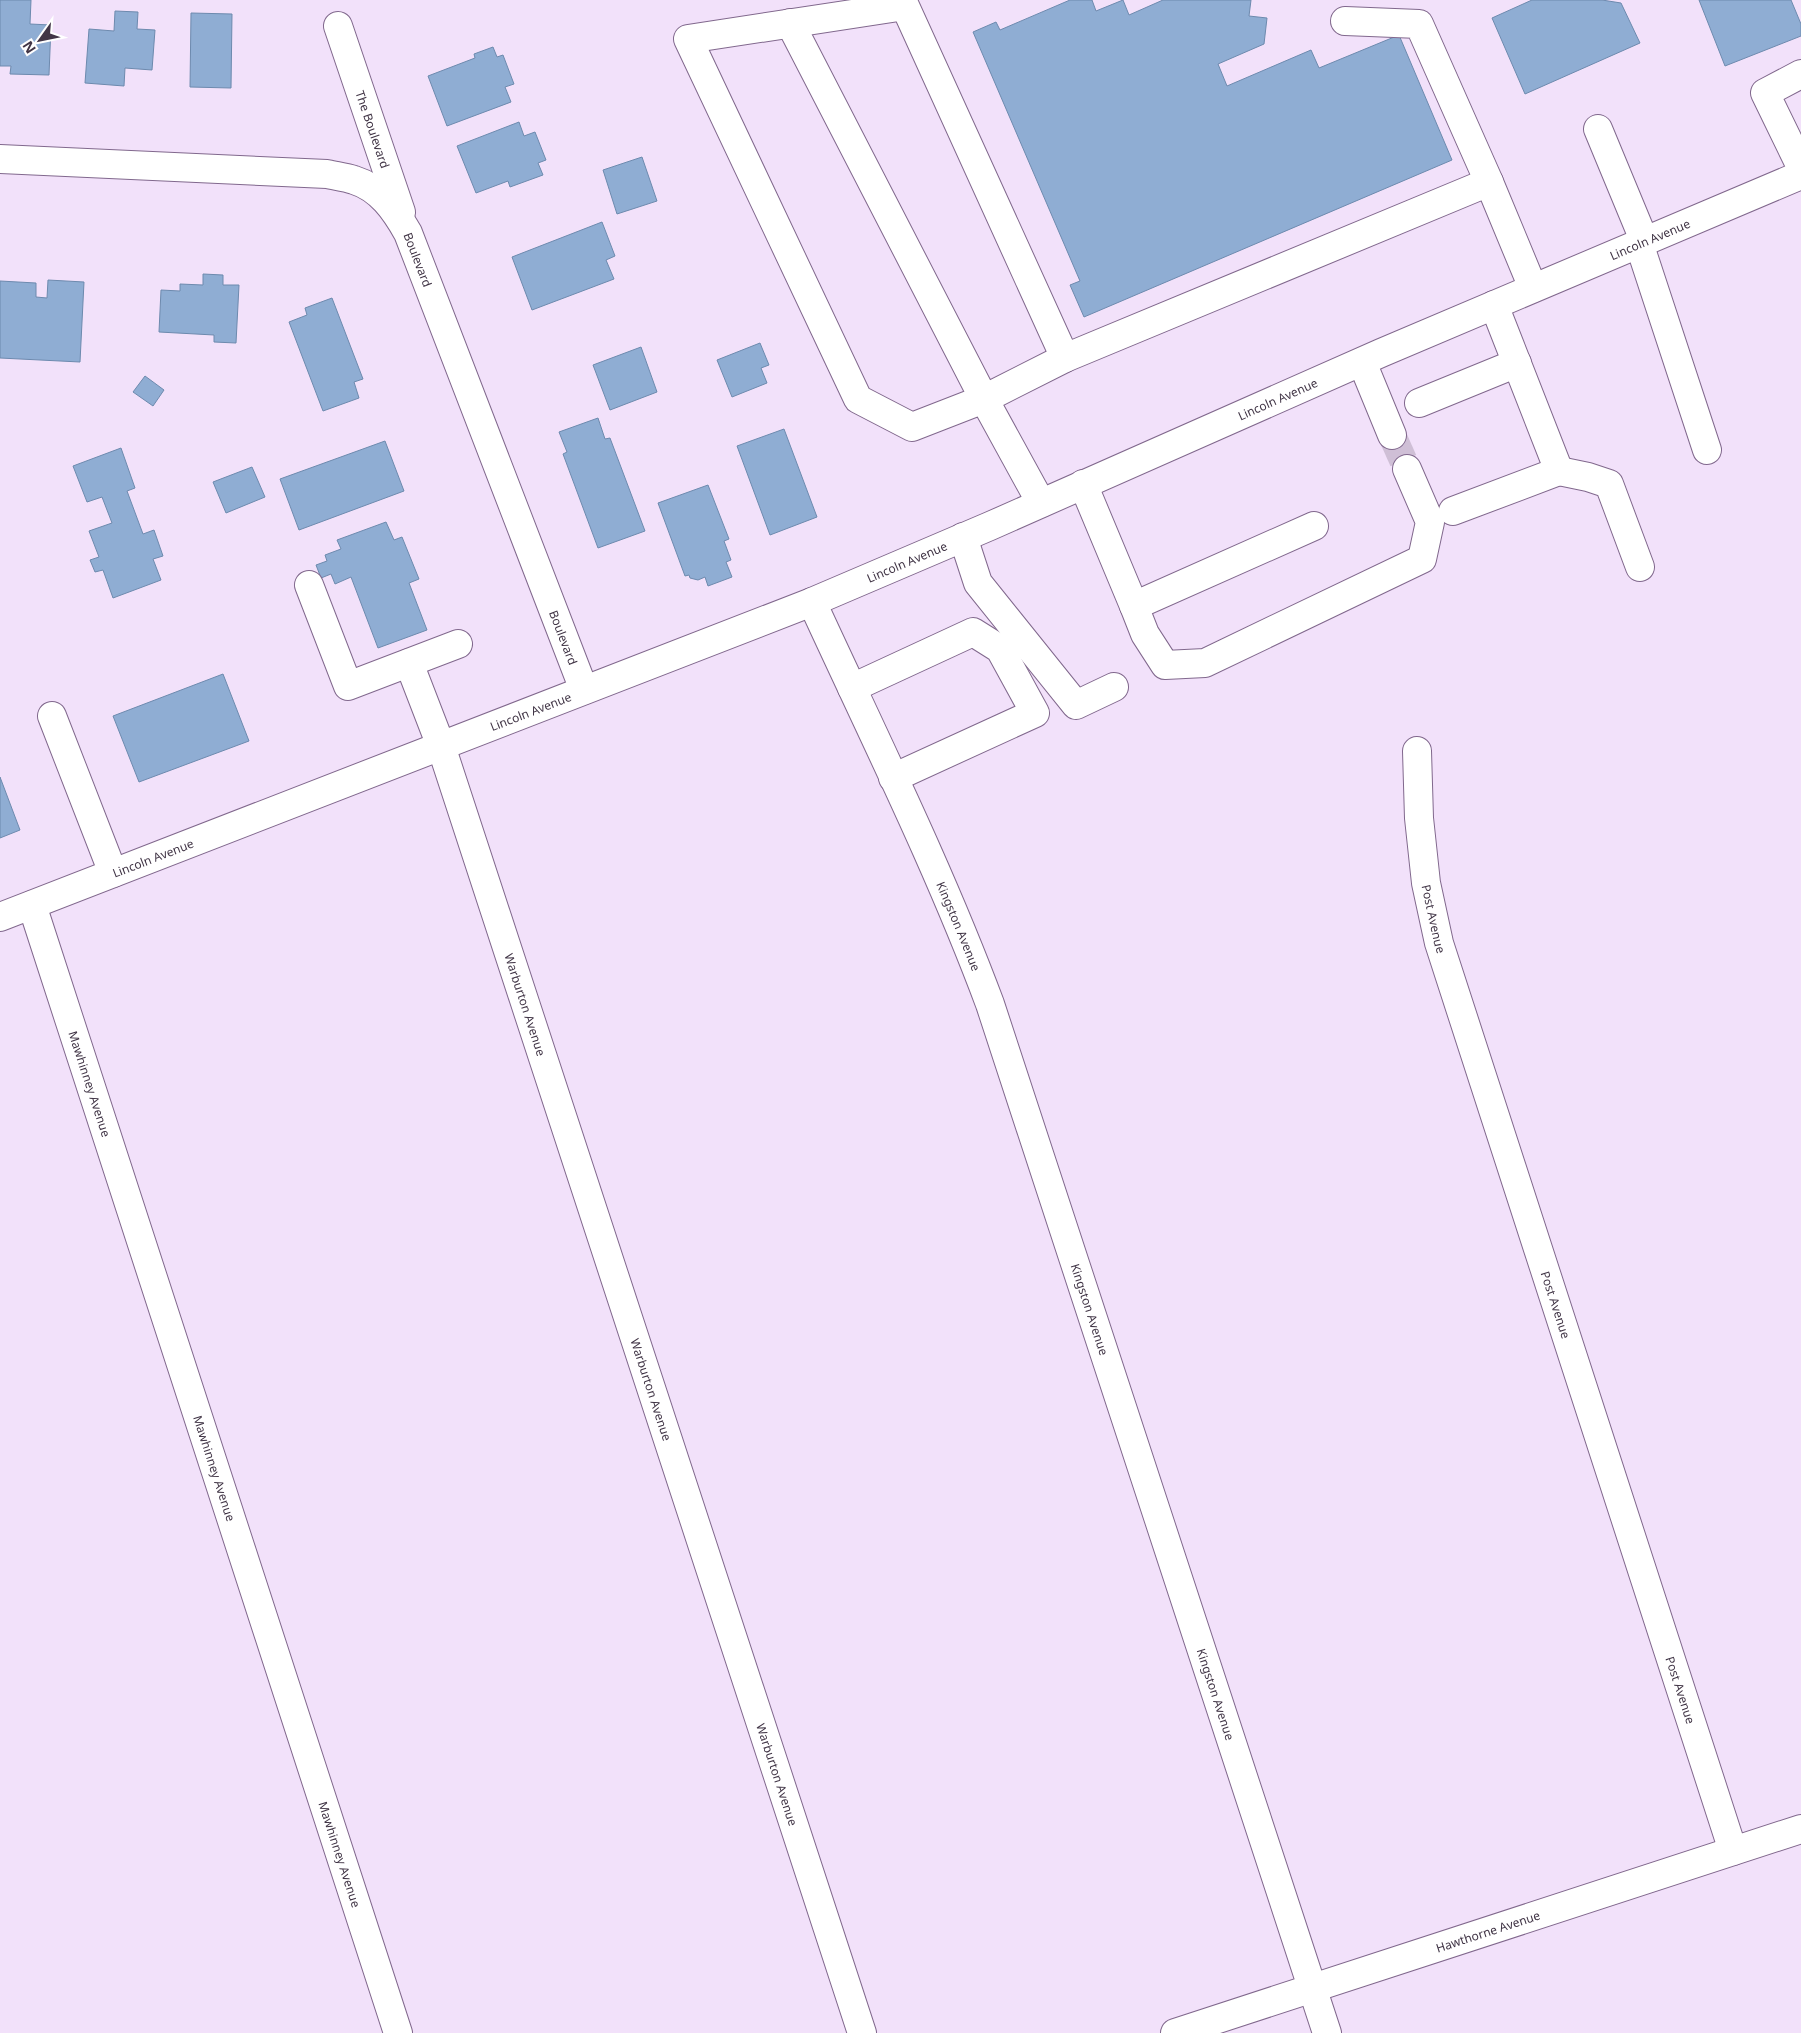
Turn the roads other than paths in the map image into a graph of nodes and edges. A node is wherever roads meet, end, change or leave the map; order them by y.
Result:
1 (1344, 21) dead end
2 (790, 23) junction
3 (338, 26) dead end
4 (1801, 74) edge
5 (1598, 129) dead end
6 (0, 159) edge
7 (1801, 167) edge
8 (1801, 175) edge
9 (1488, 182) junction
10 (408, 233) junction
11 (1642, 242) junction
12 (1533, 288) junction
13 (1494, 305) junction
14 (1065, 358) junction
15 (1362, 362) junction
16 (1516, 362) junction
17 (984, 399) junction
18 (1419, 403) dead end
19 (1392, 435) tunnel mouth
20 (1707, 450) dead end
21 (1407, 469) tunnel mouth
22 (1559, 470) junction
23 (1083, 484) junction
24 (1040, 503) junction
25 (1453, 511) dead end
26 (1314, 526) dead end
27 (963, 537) junction
28 (1640, 567) dead end
29 (309, 585) dead end
30 (812, 602) junction
31 (1134, 606) junction
32 (458, 644) dead end
33 (409, 663) junction
34 (1114, 686) dead end
35 (852, 688) junction
36 (584, 690) junction
37 (52, 716) dead end
38 (441, 746) junction
39 (1417, 751) dead end
40 (894, 778) junction
41 (113, 873) junction
42 (32, 905) junction
43 (0, 917) edge
44 (1801, 1829) edge
45 (1733, 1851) junction
46 (1312, 1988) junction
47 (398, 2033) edge
48 (862, 2033) edge
49 (1175, 2033) edge
50 (1327, 2033) edge

1 - 9 street
2 - 14 street
2 - 17 street
2 - 17 street
3 - 10 street, The Boulevard
4 - 7 street
5 - 11 street
6 - 10 street, Boulevard
8 - 11 street, Lincoln Avenue
9 - 12 street
9 - 14 street
10 - 36 street, Boulevard
11 - 12 street, Lincoln Avenue
11 - 20 street
12 - 13 street, Lincoln Avenue
13 - 15 street, Lincoln Avenue
13 - 16 street
14 - 17 street
15 - 19 street
15 - 23 street, Lincoln Avenue
16 - 18 street
16 - 22 street
17 - 24 street
21 - 31 street
22 - 25 street
22 - 28 street
23 - 24 street, Lincoln Avenue
23 - 31 street
24 - 27 street, Lincoln Avenue
26 - 31 street
27 - 30 street, Lincoln Avenue
27 - 34 street
29 - 33 street
30 - 35 street, Kingston Avenue
30 - 36 street, Lincoln Avenue
32 - 33 street
33 - 38 street, Warburton Avenue
35 - 40 street, Kingston Avenue
35 - 40 street
36 - 38 street, Lincoln Avenue
37 - 41 street
38 - 41 street, Lincoln Avenue
38 - 48 street, Warburton Avenue
39 - 45 street, Post Avenue
40 - 46 street, Kingston Avenue
41 - 42 street, Lincoln Avenue
42 - 43 street, Lincoln Avenue
42 - 47 street, Mawhinney Avenue
44 - 45 street, Hawthorne Avenue
45 - 46 street, Hawthorne Avenue
46 - 49 street, Hawthorne Avenue
46 - 50 street, Kingston Avenue

